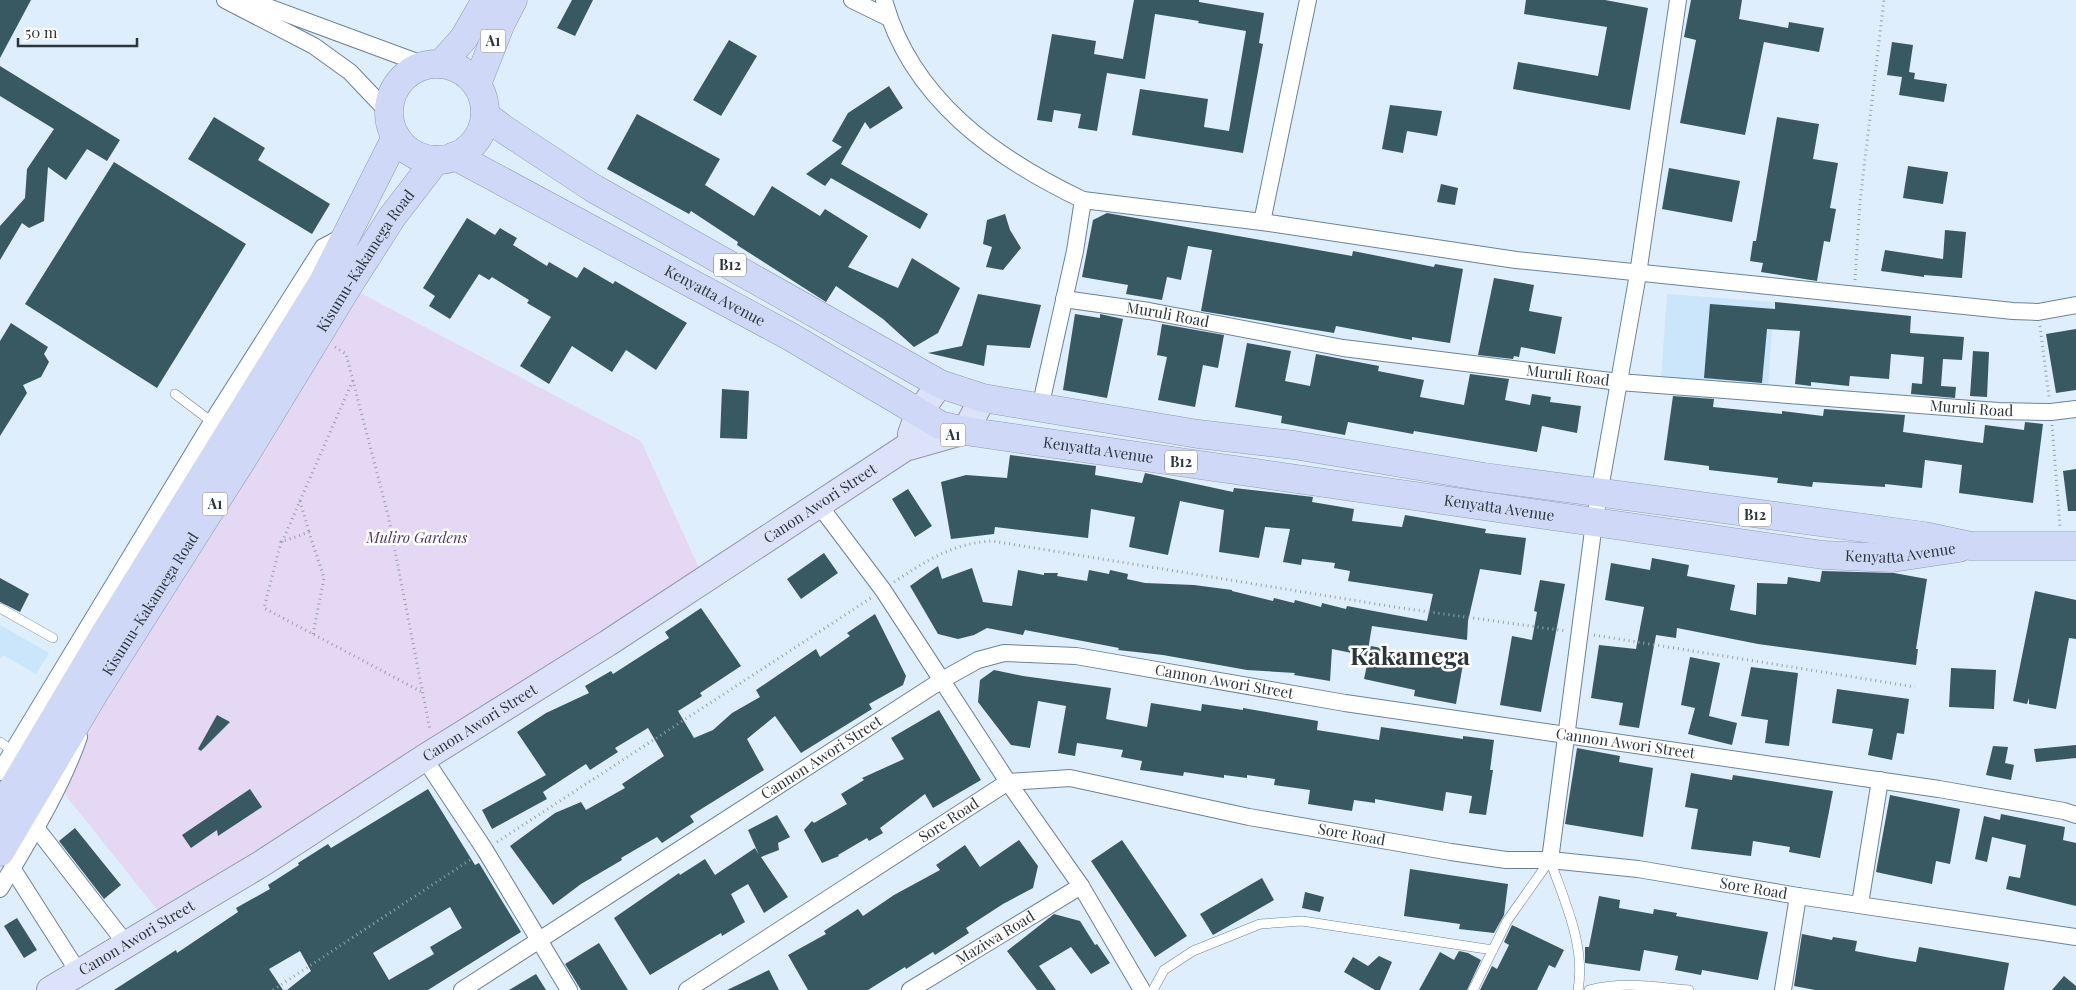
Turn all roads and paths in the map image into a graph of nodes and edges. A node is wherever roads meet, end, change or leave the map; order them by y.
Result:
1 (225, 0) edge
2 (249, 0) edge
3 (486, 0) edge
4 (513, 0) edge
5 (852, 0) edge
6 (884, 0) edge
7 (1308, 0) edge
8 (1678, 0) edge
9 (1884, 0) edge
10 (889, 18) junction
11 (433, 64) junction
12 (477, 84) junction
13 (485, 115) junction
14 (392, 125) junction
15 (446, 158) junction
16 (593, 188) junction
17 (1083, 200) junction
18 (573, 218) junction
19 (1262, 222) junction
20 (350, 233) junction
21 (1638, 274) junction
22 (1854, 293) junction
23 (1064, 300) junction
24 (2076, 305) edge
25 (318, 335) junction
26 (353, 380) junction
27 (1619, 382) junction
28 (940, 384) junction
29 (175, 394) dead end
30 (983, 398) junction
31 (223, 404) junction
32 (1040, 408) junction
33 (2076, 408) edge
34 (918, 414) junction
35 (964, 432) junction
36 (216, 433) junction
37 (1198, 434) junction
38 (905, 448) junction
39 (1358, 456) junction
40 (1192, 464) junction
41 (1352, 489) junction
42 (1599, 492) junction
43 (300, 500) junction
44 (819, 505) junction
45 (1767, 517) junction
46 (1594, 524) junction
47 (308, 532) junction
48 (281, 542) junction
49 (1971, 546) junction
50 (2076, 546) edge
51 (1764, 548) junction
52 (0, 608) edge
53 (1581, 633) junction
54 (313, 634) junction
55 (53, 638) dead end
56 (942, 680) junction
57 (1915, 687) dead end
58 (422, 693) junction
59 (93, 694) junction
60 (1565, 734) junction
61 (6, 747) edge
62 (429, 755) junction
63 (0, 772) edge
64 (1880, 780) junction
65 (1008, 782) junction
66 (0, 810) edge
67 (2076, 815) edge
68 (37, 828) junction
69 (6, 860) edge
70 (1550, 860) junction
71 (1081, 886) junction
72 (0, 889) edge
73 (1798, 896) junction
74 (1860, 904) junction
75 (2076, 937) edge
76 (538, 940) junction
77 (127, 945) junction
78 (1493, 950) junction
79 (79, 973) junction
80 (50, 990) edge
81 (462, 990) edge
82 (569, 990) edge
83 (687, 990) edge
84 (910, 990) edge
85 (1142, 990) edge
86 (1153, 990) edge
87 (1473, 990) edge
88 (1578, 990) edge
89 (1589, 990) edge
90 (1690, 990) edge
91 (1783, 990) edge

1 - 14 street
2 - 11 street
3 - 11 highway, A1
4 - 12 highway, A1
5 - 10 street
6 - 10 street
7 - 19 street
8 - 21 street
9 - 22 path
10 - 17 street
11 - 12 highway
11 - 14 highway
12 - 13 highway
13 - 15 highway
13 - 16 highway, Kenyatta Avenue / B12
14 - 15 highway
14 - 20 highway, Kisumu-Kakamega Road / A1
15 - 18 highway, Kenyatta Avenue / B12
15 - 25 highway, Kisumu-Kakamega Road / A1
16 - 18 highway
16 - 28 highway, Kenyatta Avenue / B12
17 - 19 street
17 - 23 street
18 - 34 highway, Kenyatta Avenue / B12
19 - 21 street
20 - 31 street
20 - 36 highway, Kisumu-Kakamega Road / A1
21 - 22 street
21 - 27 street
22 - 24 street
23 - 27 street, Muruli Road
23 - 32 street
25 - 26 path
25 - 59 highway, Kisumu-Kakamega Road / A1
26 - 43 path
26 - 58 path
27 - 33 street, Muruli Road
27 - 42 street
28 - 30 highway, Kenyatta Avenue / B12
28 - 34 main road
29 - 36 lane
30 - 32 highway, Kenyatta Avenue / B12
30 - 35 main road, A1
31 - 36 street
31 - 36 lane
32 - 37 highway, Kenyatta Avenue / B12
34 - 35 highway, Kenyatta Avenue / B12
34 - 38 main road
35 - 38 main road, Canon Awori Street / A1
35 - 40 highway, Kenyatta Avenue / B12
36 - 61 street
36 - 66 highway, Kisumu-Kakamega Road / A1
37 - 39 highway, Kenyatta Avenue / B12
37 - 40 highway
38 - 44 main road, Canon Awori Street
39 - 41 highway
39 - 42 highway, Kenyatta Avenue / B12
40 - 41 highway, Kenyatta Avenue / B12
41 - 46 highway, Kenyatta Avenue / B12
42 - 45 highway, Kenyatta Avenue / B12
42 - 46 street
43 - 47 path
43 - 48 path
44 - 56 street
44 - 62 main road, Canon Awori Street
45 - 49 highway, Kenyatta Avenue / B12
45 - 51 highway
46 - 51 highway, Kenyatta Avenue / B12
46 - 53 street
47 - 48 path
47 - 54 path
48 - 54 path
49 - 50 highway, B12
49 - 51 highway, Kenyatta Avenue / B12
52 - 55 lane
53 - 57 path
53 - 60 street
54 - 58 path
56 - 60 street, Cannon Awori Street
56 - 65 street
56 - 76 street, Cannon Awori Street
58 - 62 path
59 - 68 street
59 - 69 highway, Kisumu-Kakamega Road / A1
60 - 64 street, Cannon Awori Street
60 - 70 street
61 - 63 street
62 - 76 street
62 - 77 main road, Canon Awori Street
64 - 67 street, Cannon Awori Street
64 - 74 street
65 - 70 street, Sore Road
65 - 71 street
65 - 83 street, Sore Road
68 - 69 street
68 - 77 street
69 - 72 street
69 - 79 street
70 - 73 street, Sore Road
70 - 78 lane
70 - 88 lane
71 - 84 street, Maziwa Road
71 - 85 street
73 - 74 street, Sore Road
73 - 91 street
74 - 75 street, Sore Road
76 - 81 street, Cannon Awori Street
76 - 82 street
77 - 79 main road, Canon Awori Street
78 - 86 lane
78 - 87 lane
79 - 80 main road, Canon Awori Street
89 - 90 lane

